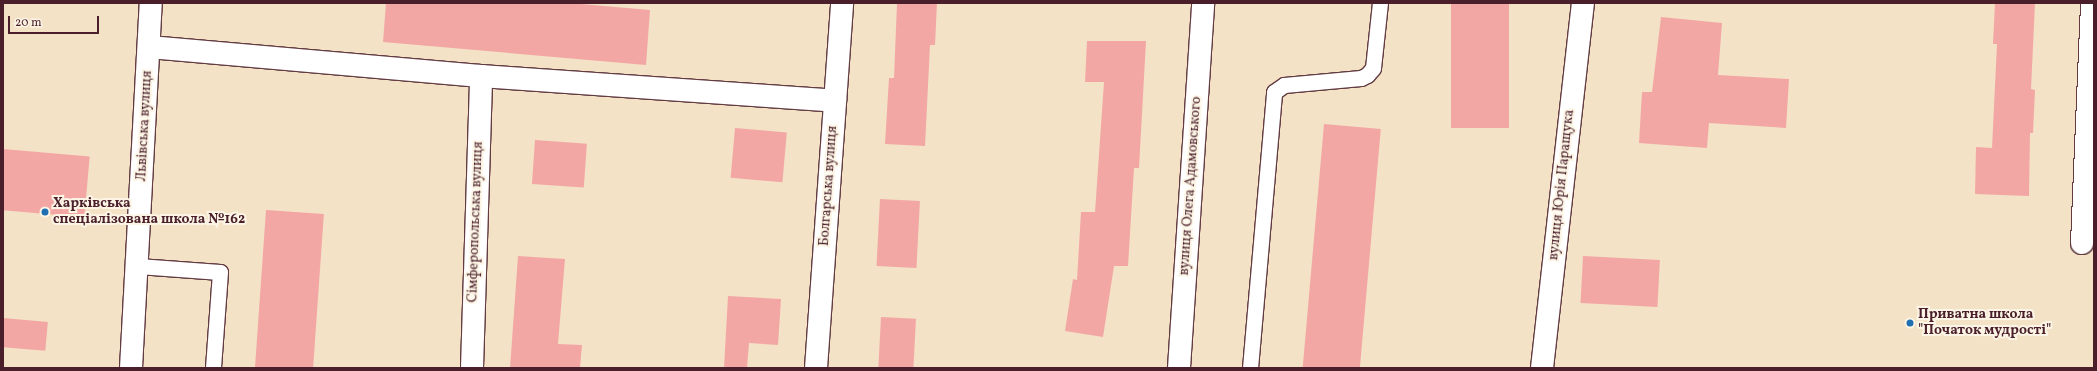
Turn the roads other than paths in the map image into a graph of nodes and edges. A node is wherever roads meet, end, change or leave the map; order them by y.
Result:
1 (151, 3) edge
2 (842, 3) edge
3 (1203, 3) edge
4 (1380, 3) edge
5 (1583, 3) edge
6 (2092, 3) edge
7 (149, 47) junction
8 (481, 76) junction
9 (835, 101) junction
10 (2088, 243) edge
11 (138, 266) junction
12 (131, 368) edge
13 (213, 368) edge
14 (472, 368) edge
15 (816, 368) edge
16 (1179, 368) edge
17 (1250, 368) edge
18 (1542, 368) edge

1 - 7 street, Львівська вулиця
2 - 9 street, Болгарська вулиця
3 - 16 street, вулиця Олега Адамовського
4 - 17 lane
5 - 18 street, вулиця Юрія Паращука
6 - 10 street
7 - 8 street
7 - 11 street, Львівська вулиця
8 - 9 street
8 - 14 street, Сімферопольська вулиця
9 - 15 street, Болгарська вулиця
11 - 12 street, Львівська вулиця
11 - 13 lane

